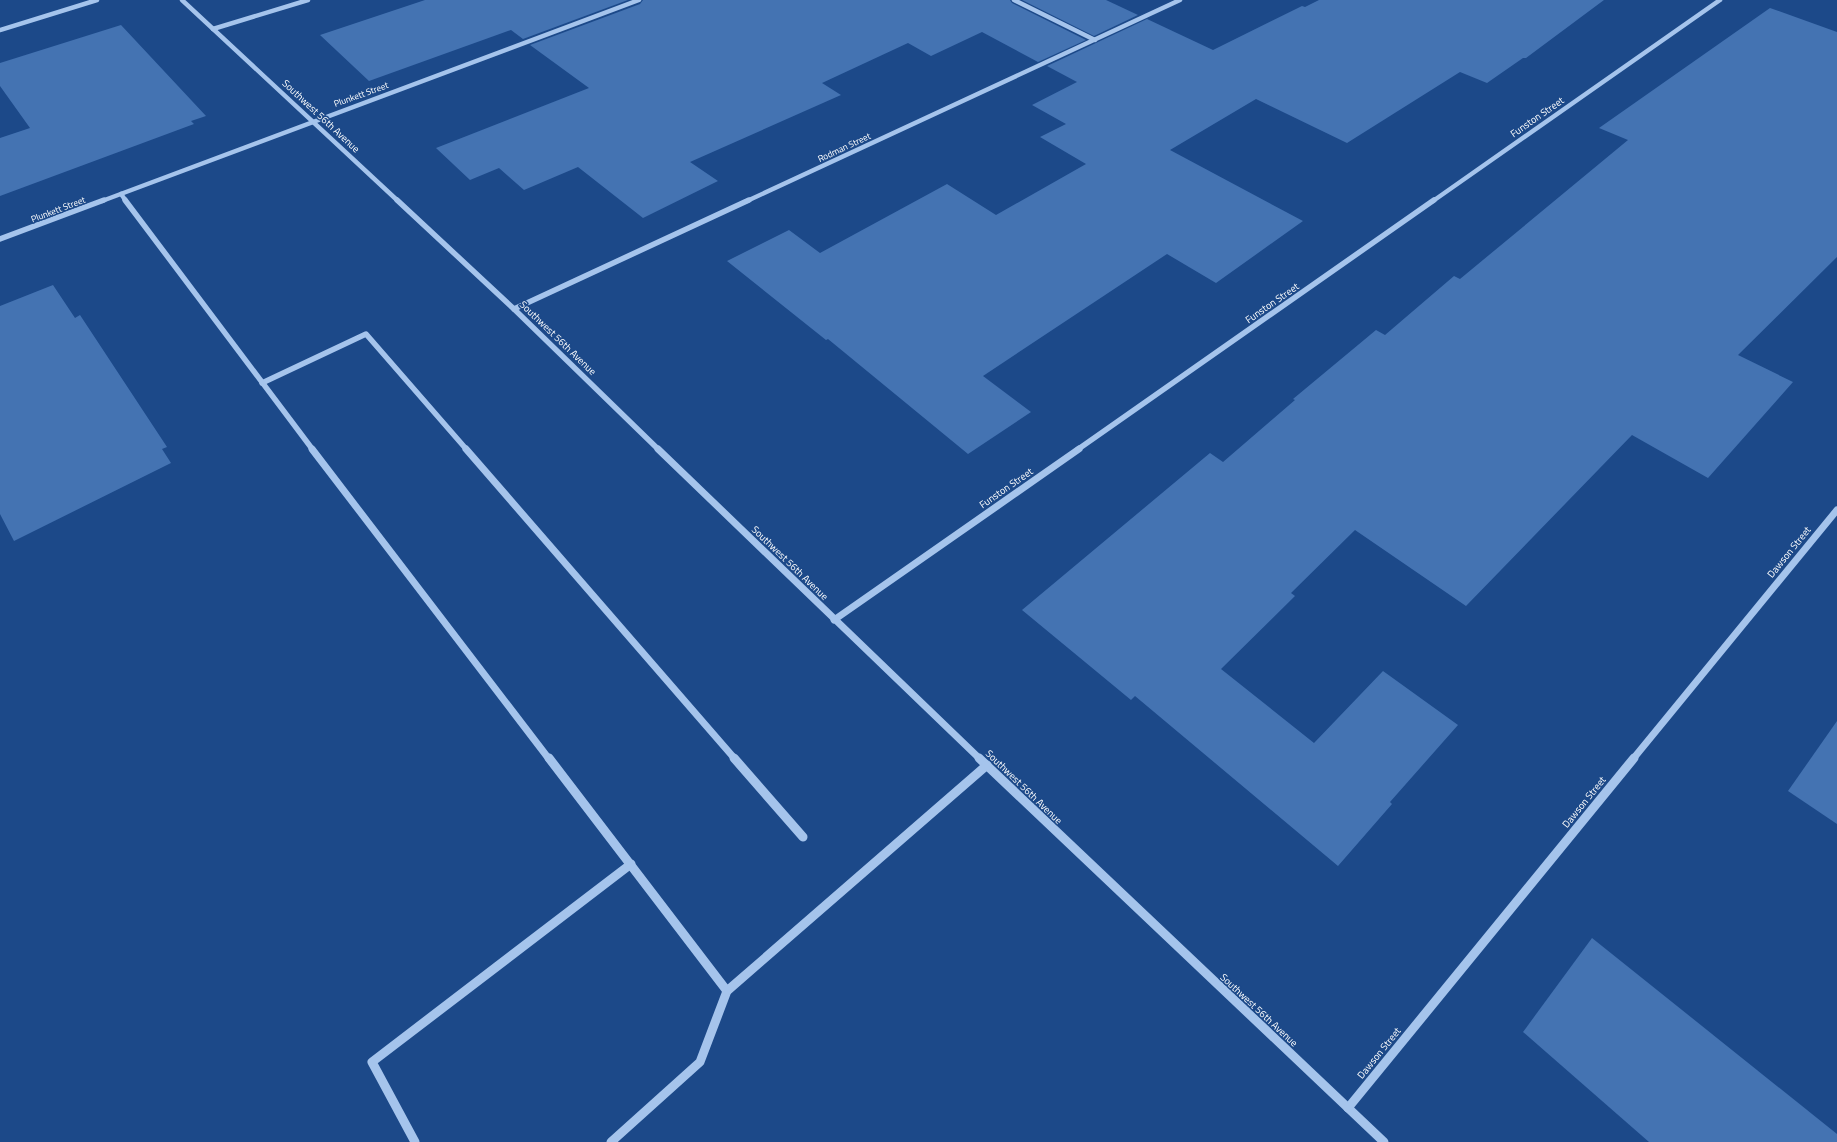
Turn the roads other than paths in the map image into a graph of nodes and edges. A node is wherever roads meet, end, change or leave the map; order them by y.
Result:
1 (97, 0) edge
2 (182, 0) edge
3 (308, 0) edge
4 (639, 0) edge
5 (1014, 0) edge
6 (1180, 0) edge
7 (1720, 0) edge
8 (213, 29) junction
9 (0, 30) edge
10 (1095, 40) junction
11 (313, 121) junction
12 (121, 194) junction
13 (0, 239) edge
14 (514, 309) junction
15 (262, 383) junction
16 (1837, 510) edge
17 (834, 620) junction
18 (987, 765) junction
19 (803, 836) dead end
20 (631, 864) junction
21 (728, 991) junction
22 (1348, 1108) junction
23 (415, 1142) edge
24 (611, 1142) edge
25 (1384, 1142) edge

1 - 9 street
2 - 8 street, Southwest 56th Avenue
3 - 8 street
4 - 11 street, Plunkett Street
5 - 10 street
6 - 10 street, Rodman Street
7 - 17 street, Funston Street
8 - 11 street, Southwest 56th Avenue
10 - 14 street, Rodman Street
11 - 12 street, Plunkett Street
11 - 14 street, Southwest 56th Avenue
12 - 13 street, Plunkett Street
12 - 15 street
14 - 17 street, Southwest 56th Avenue
15 - 19 street
15 - 20 street
16 - 22 street, Dawson Street
17 - 18 street, Southwest 56th Avenue
18 - 21 street
18 - 22 street, Southwest 56th Avenue
20 - 21 street
20 - 23 street
21 - 24 street
22 - 25 street, Southwest 56th Avenue

